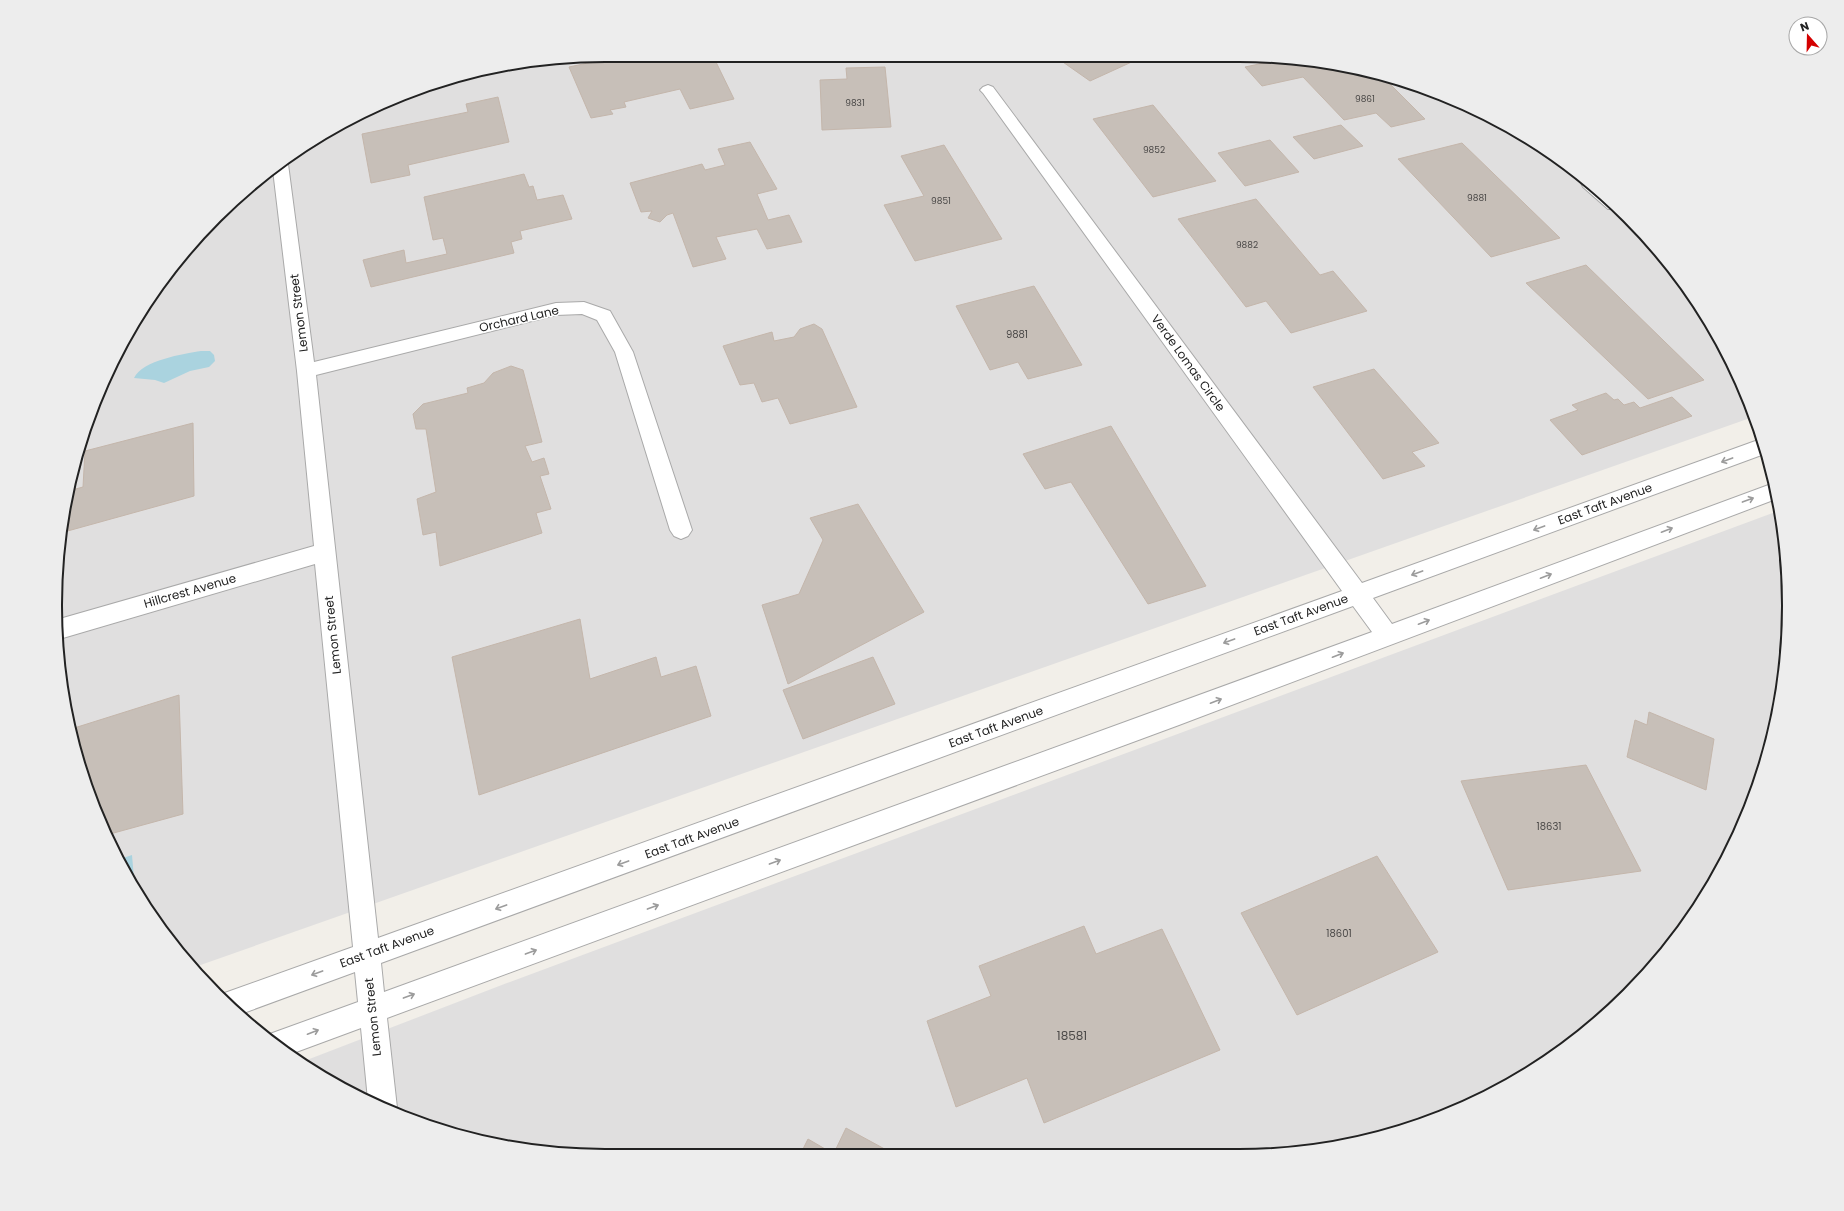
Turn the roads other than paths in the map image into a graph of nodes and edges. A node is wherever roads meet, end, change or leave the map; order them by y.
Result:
1 (988, 90) dead end
2 (281, 170) edge
3 (306, 371) junction
4 (1758, 448) edge
5 (1770, 493) edge
6 (681, 530) dead end
7 (325, 552) junction
8 (1357, 594) junction
9 (63, 628) edge
10 (1388, 636) junction
11 (367, 955) junction
12 (235, 1003) edge
13 (372, 1010) junction
14 (284, 1043) edge
15 (382, 1101) edge

1 - 8 street, Verde Lomas Circle
2 - 3 street, Lemon Street
3 - 6 street, Orchard Lane
3 - 7 street, Lemon Street
4 -> 8 street, East Taft Avenue
10 -> 5 street
7 - 9 street, Hillcrest Avenue
7 - 11 street, Lemon Street
8 - 10 street, Verde Lomas Circle
8 -> 11 street, East Taft Avenue
13 -> 10 street
11 -> 12 street, East Taft Avenue
11 - 13 street, Lemon Street
14 -> 13 street
13 - 15 street, Lemon Street

